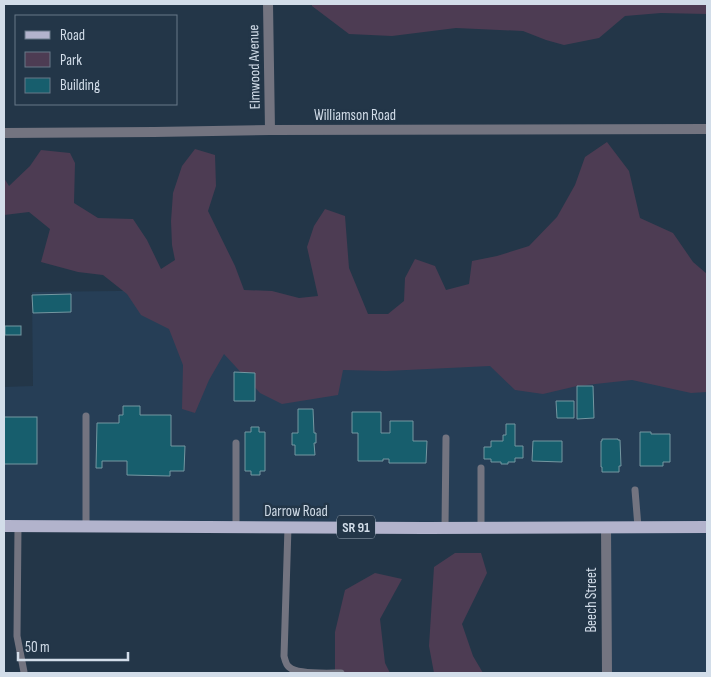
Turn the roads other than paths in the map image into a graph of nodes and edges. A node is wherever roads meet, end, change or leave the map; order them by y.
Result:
1 (268, 4) edge
2 (707, 129) edge
3 (270, 130) junction
4 (4, 133) edge
5 (86, 416) dead end
6 (446, 438) dead end
7 (236, 443) dead end
8 (481, 468) dead end
9 (635, 490) dead end
10 (4, 526) edge
11 (18, 526) junction
12 (86, 526) junction
13 (236, 527) junction
14 (288, 527) junction
15 (638, 527) junction
16 (707, 527) edge
17 (445, 528) junction
18 (481, 528) junction
19 (606, 528) junction
20 (24, 672) dead end
21 (341, 673) edge
22 (607, 673) edge

1 - 3 street, Elmwood Avenue
2 - 3 street, Williamson Road
3 - 4 street, Williamson Road
5 - 12 lane
6 - 17 lane
7 - 13 lane
8 - 18 lane
9 - 15 lane
10 - 11 main road, Darrow Road / SR 91
11 - 12 main road, Darrow Road / SR 91
11 - 20 lane
12 - 13 main road, Darrow Road / SR 91
13 - 14 main road, Darrow Road / SR 91
14 - 17 main road, Darrow Road / SR 91
14 - 21 lane
15 - 16 main road, Darrow Road / SR 91
15 - 19 main road, Darrow Road / SR 91
17 - 18 main road, Darrow Road / SR 91
18 - 19 main road, Darrow Road / SR 91
19 - 22 street, Beech Street

